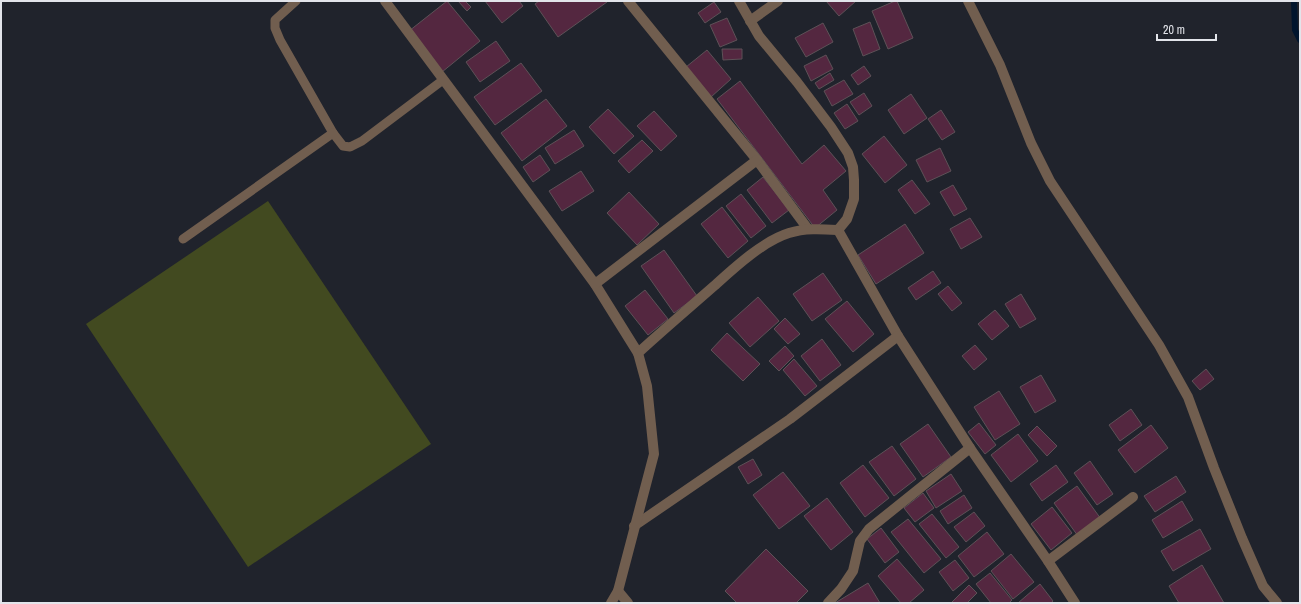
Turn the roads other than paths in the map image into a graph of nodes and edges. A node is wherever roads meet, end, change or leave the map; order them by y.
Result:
1 (296, 1) edge
2 (384, 1) edge
3 (628, 1) edge
4 (739, 1) edge
5 (778, 1) edge
6 (968, 1) edge
7 (750, 21) junction
8 (443, 80) junction
9 (334, 133) junction
10 (757, 160) junction
11 (808, 229) junction
12 (838, 230) junction
13 (182, 239) dead end
14 (594, 284) junction
15 (898, 336) junction
16 (638, 353) junction
17 (970, 448) junction
18 (1133, 497) dead end
19 (634, 526) junction
20 (1048, 561) junction
21 (618, 591) junction
22 (611, 603) edge
23 (628, 603) edge
24 (828, 603) edge
25 (1075, 603) edge
26 (1277, 603) edge

1 - 9 lane
2 - 8 street
3 - 10 street
4 - 7 street
5 - 7 street
6 - 26 street
7 - 12 street
8 - 9 lane
8 - 14 street
9 - 13 lane
10 - 11 street
10 - 14 street
11 - 12 street
11 - 16 street
12 - 15 street
14 - 16 street
15 - 17 street
15 - 19 street
16 - 19 street
17 - 20 street
17 - 24 street
18 - 20 street
19 - 21 street
20 - 25 street
21 - 22 street
21 - 23 street

